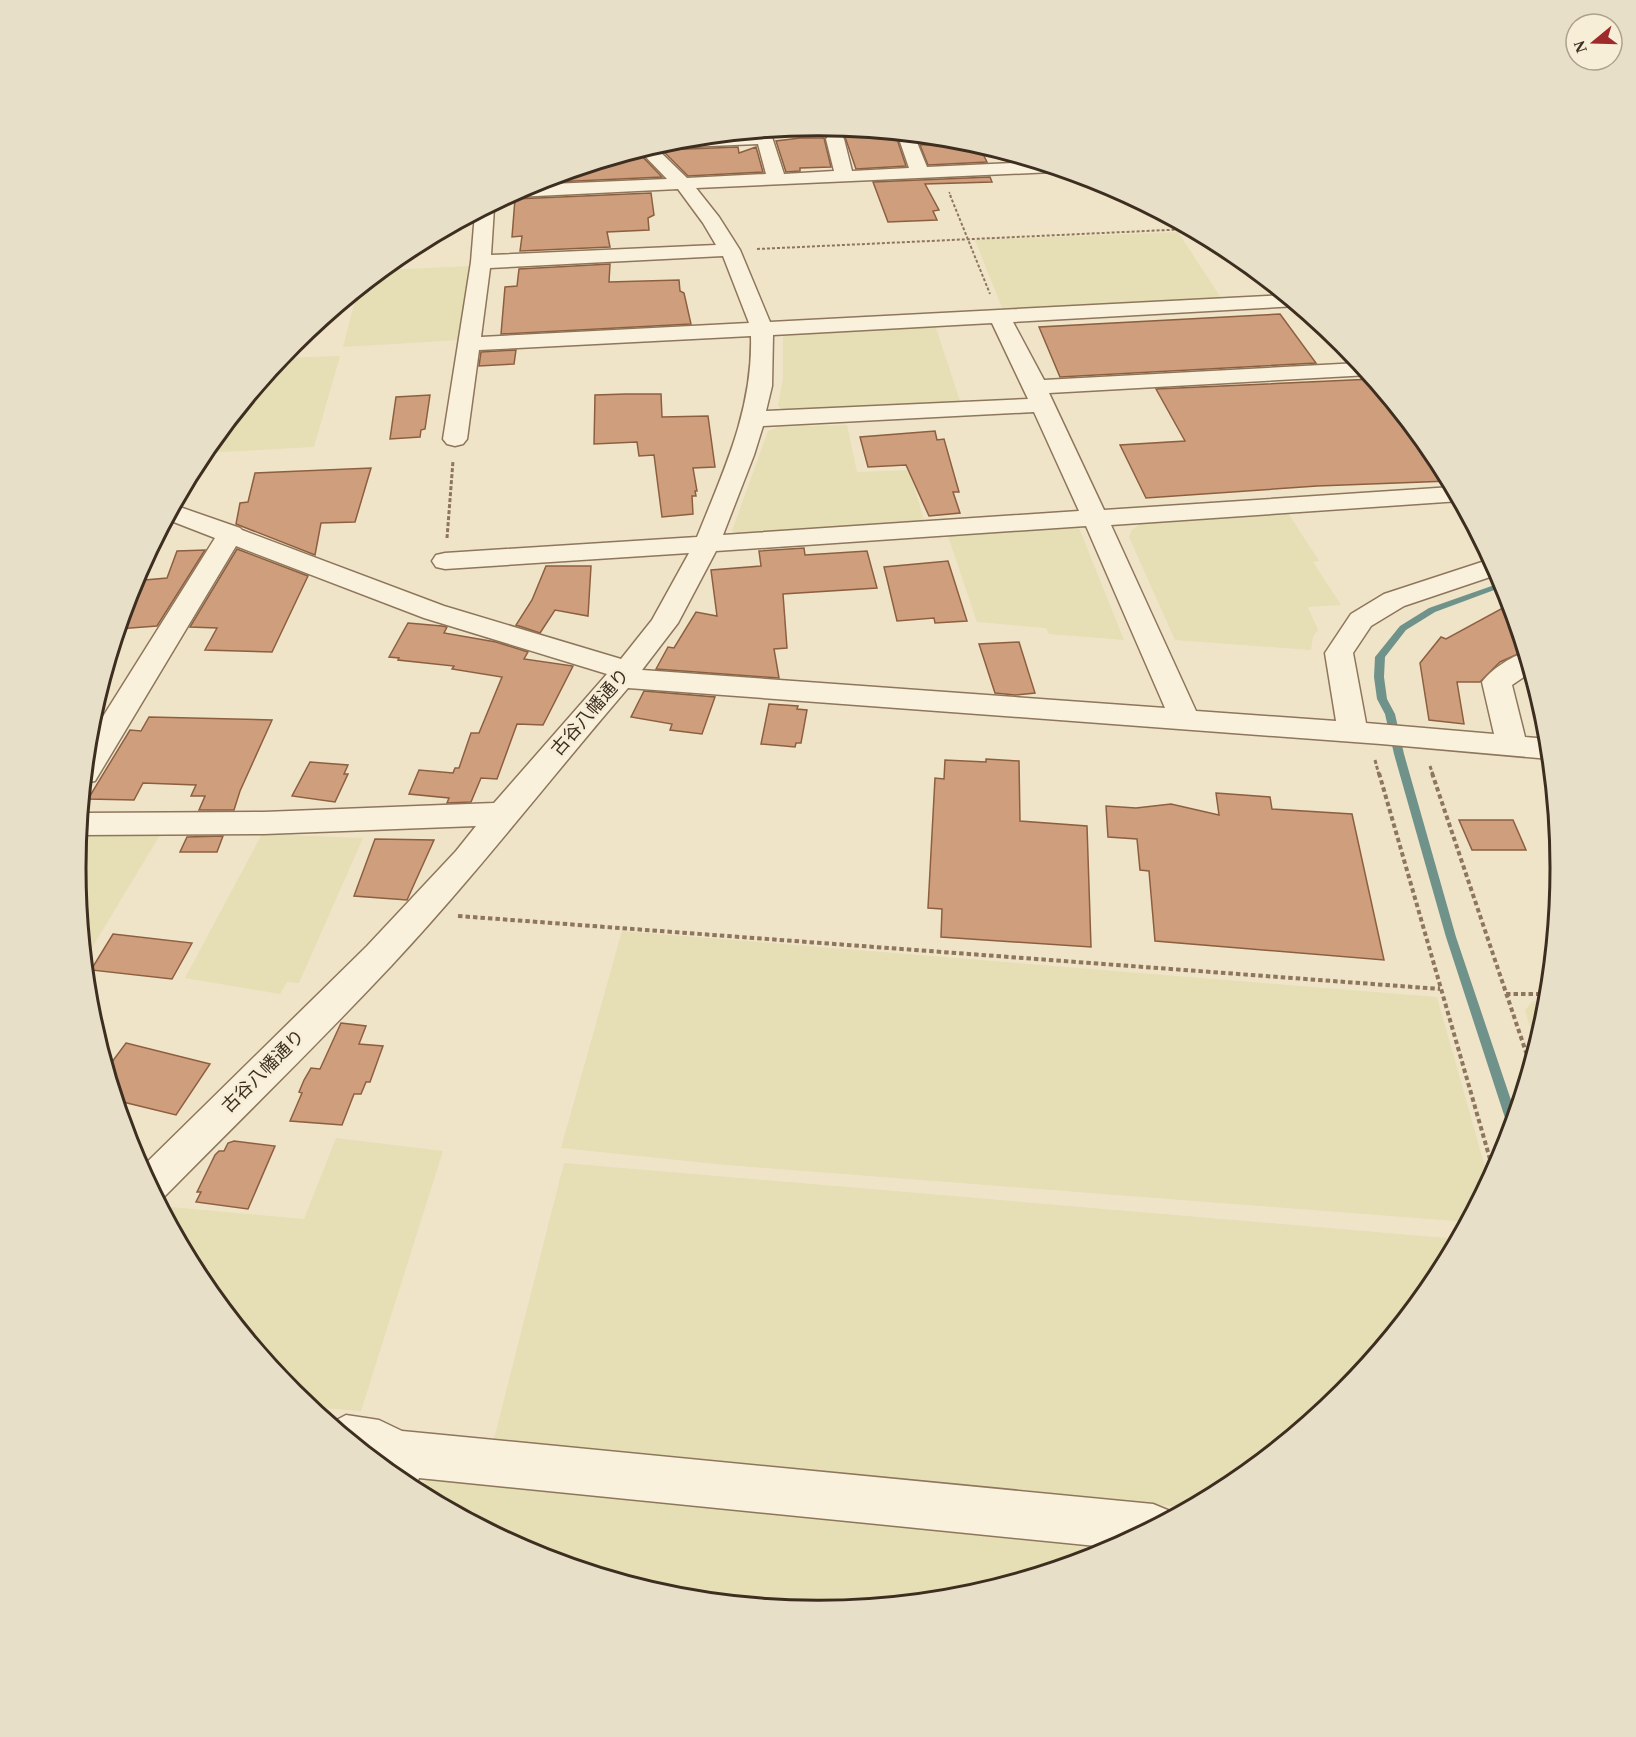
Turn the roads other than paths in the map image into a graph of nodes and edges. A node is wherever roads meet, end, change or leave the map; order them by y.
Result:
1 (757, 139) edge
2 (836, 139) dead end
3 (908, 141) edge
4 (653, 155) edge
5 (997, 158) edge
6 (1030, 168) edge
7 (1002, 169) junction
8 (920, 173) junction
9 (845, 177) junction
10 (777, 180) junction
11 (683, 184) junction
12 (544, 190) edge
13 (484, 217) edge
14 (730, 250) junction
15 (481, 262) junction
16 (1277, 298) edge
17 (1000, 317) junction
18 (762, 329) junction
19 (469, 345) junction
20 (1354, 370) edge
21 (1039, 396) junction
22 (753, 419) junction
23 (455, 439) road end
24 (1447, 495) edge
25 (177, 515) edge
26 (1095, 518) junction
27 (231, 533) junction
28 (707, 543) junction
29 (445, 561) road end
30 (1486, 569) edge
31 (1522, 665) edge
32 (623, 674) junction
33 (1185, 720) junction
34 (1360, 733) junction
35 (1512, 746) junction
36 (1540, 748) edge
37 (95, 755) edge
38 (502, 814) junction
39 (87, 824) edge
40 (155, 1180) edge
41 (360, 1440) edge
42 (397, 1466) edge
43 (1138, 1527) edge

1 - 10 street
2 - 9 street
3 - 8 street
4 - 11 street, 古谷八幡通り
5 - 7 street
6 - 7 street
7 - 8 street
8 - 9 street
9 - 10 street
10 - 11 street
11 - 12 street
11 - 14 street, 古谷八幡通り
13 - 15 street
14 - 15 street
14 - 18 street, 古谷八幡通り
15 - 19 street
16 - 17 street
17 - 18 street
17 - 21 street
18 - 19 street
18 - 22 street, 古谷八幡通り
19 - 23 street
20 - 21 street
21 - 22 street
21 - 26 street
22 - 28 street, 古谷八幡通り
24 - 26 street
25 - 27 street
26 - 28 street
26 - 33 street
27 - 32 street
27 - 37 street
28 - 29 street
28 - 32 street, 古谷八幡通り
30 - 34 street
31 - 35 street
32 - 33 street
32 - 38 street, 古谷八幡通り
33 - 34 street
34 - 35 street
35 - 36 street
38 - 39 street
38 - 40 street, 古谷八幡通り
41 - 42 street
42 - 43 street

